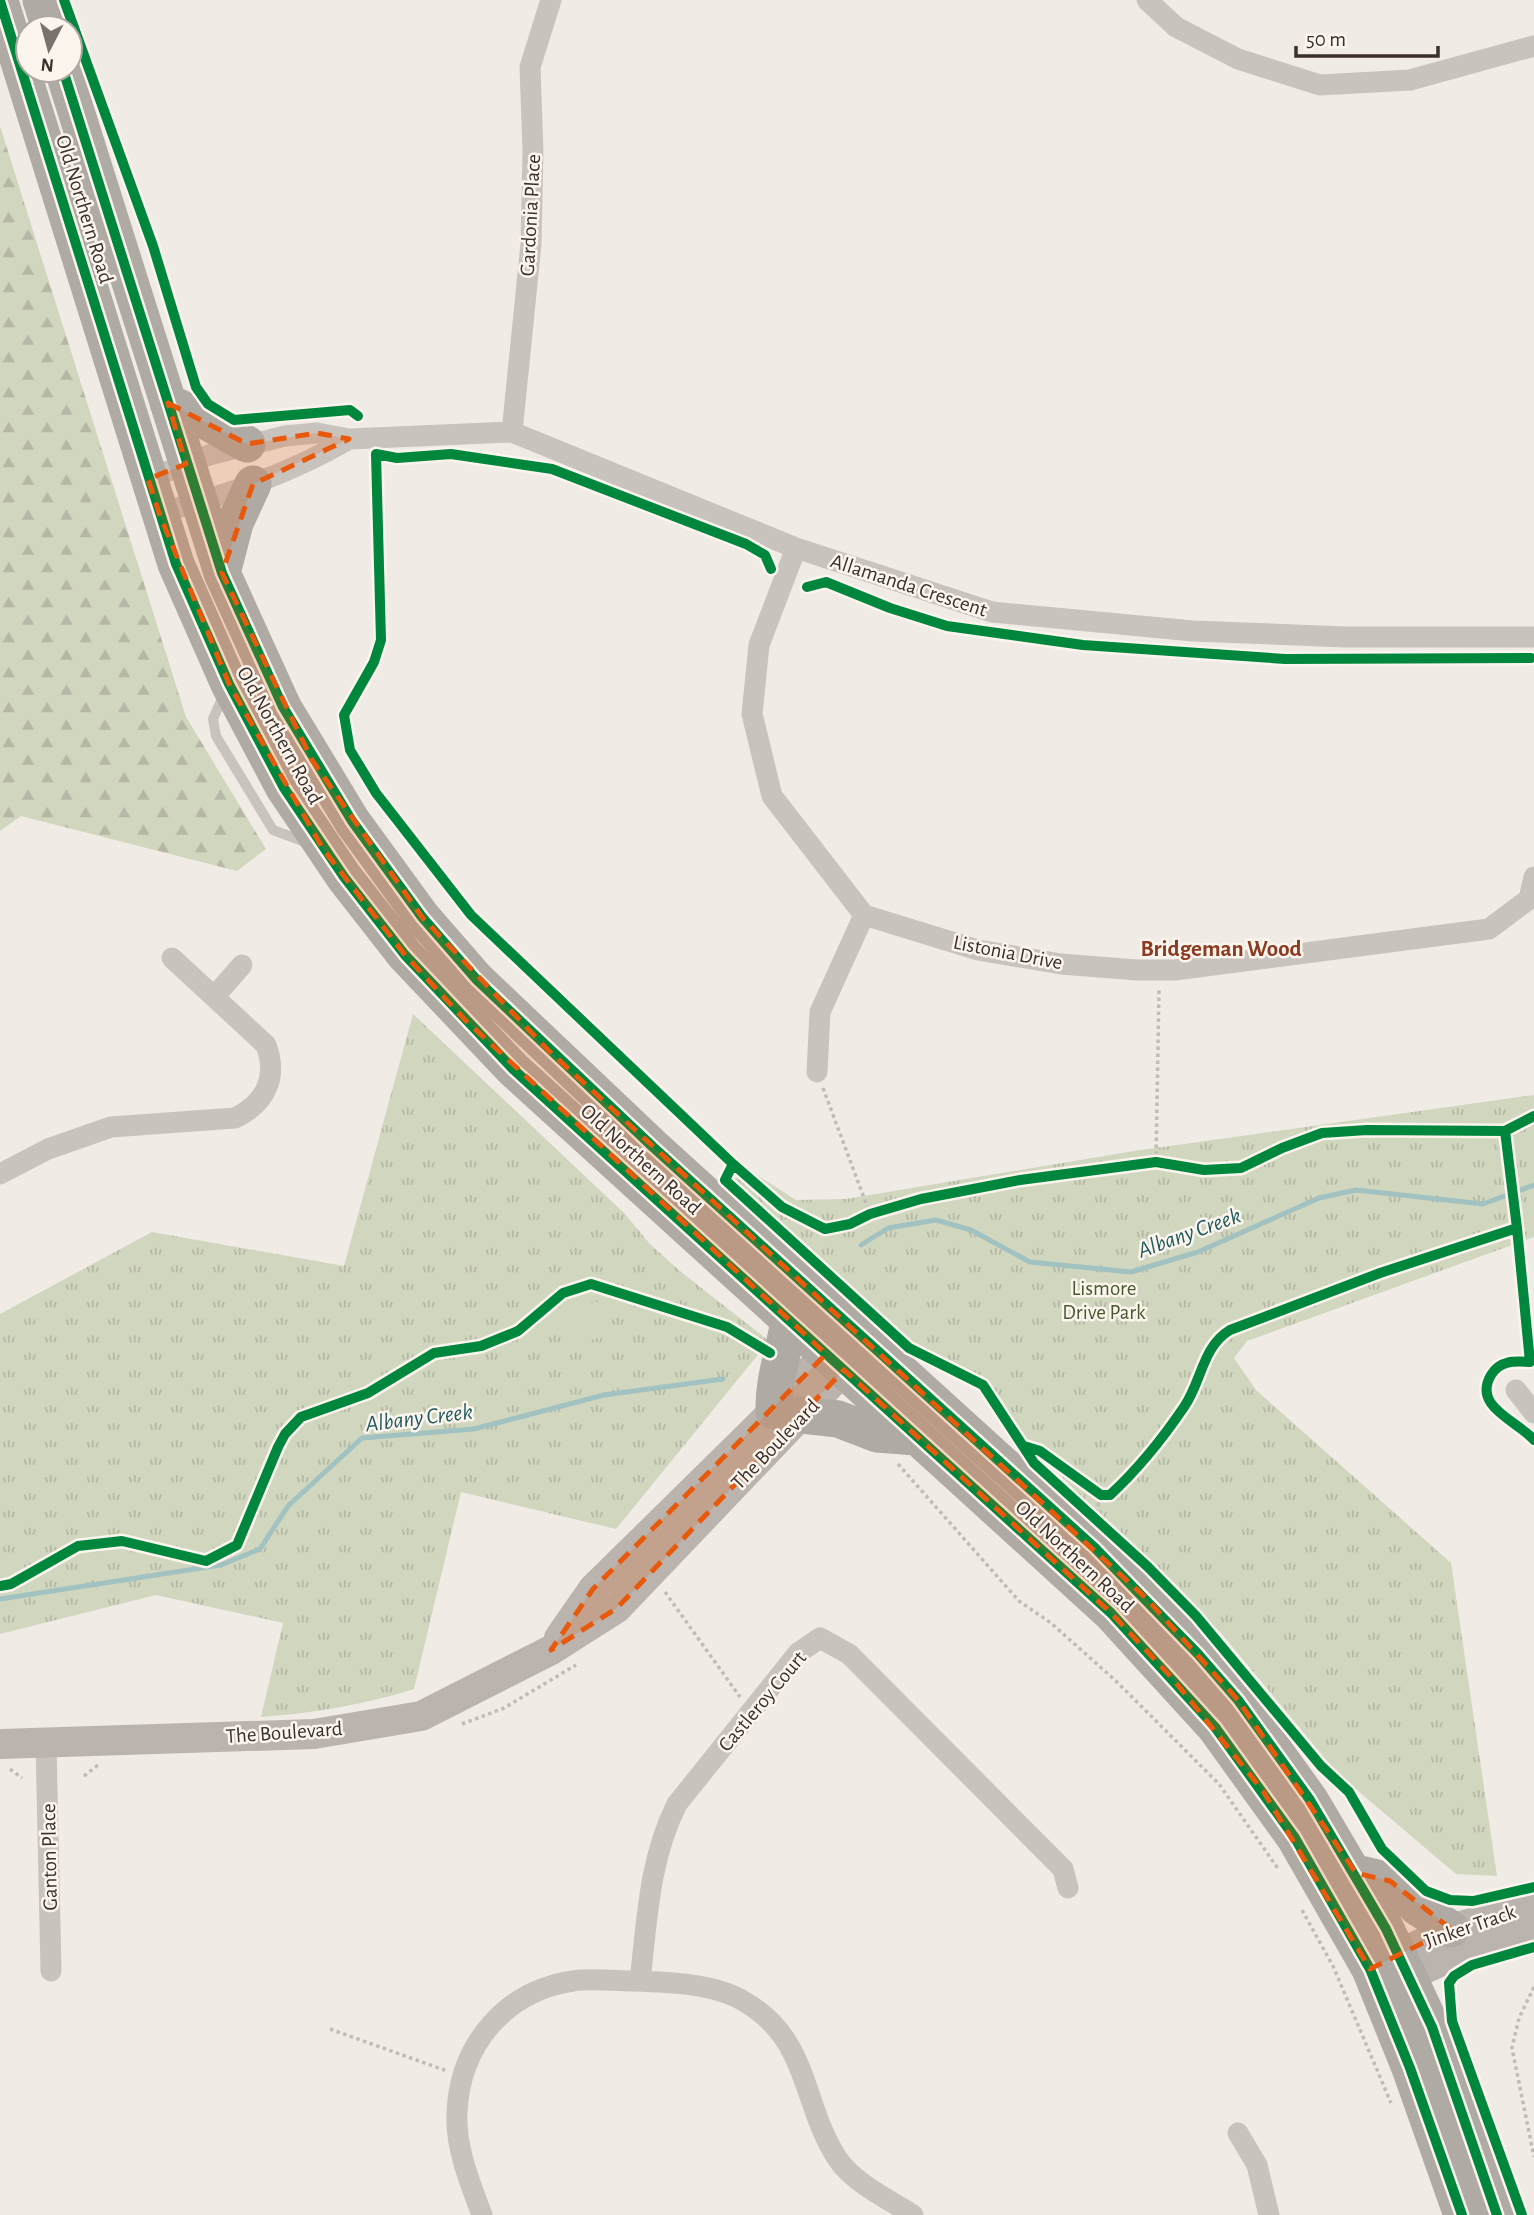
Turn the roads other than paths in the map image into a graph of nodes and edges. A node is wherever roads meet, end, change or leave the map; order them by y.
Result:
1 (551, 0) edge
2 (1147, 0) edge
3 (0, 1) edge
4 (1534, 46) edge
5 (67, 84) edge
6 (167, 403) junction
7 (512, 432) junction
8 (349, 439) junction
9 (247, 444) junction
10 (186, 464) junction
11 (253, 484) junction
12 (153, 496) junction
13 (198, 503) junction
14 (796, 548) junction
15 (222, 573) junction
16 (1534, 637) edge
17 (1534, 877) edge
18 (864, 915) junction
19 (172, 958) dead end
20 (242, 965) dead end
21 (214, 997) junction
22 (817, 1072) road end
23 (0, 1174) edge
24 (789, 1321) junction
25 (861, 1336) junction
26 (834, 1362) junction
27 (1516, 1390) dead end
28 (788, 1413) junction
29 (1534, 1413) edge
30 (905, 1448) junction
31 (551, 1650) junction
32 (46, 1743) junction
33 (3, 1756) edge
34 (1356, 1873) junction
35 (1068, 1888) dead end
36 (1534, 1905) edge
37 (1451, 1929) junction
38 (1534, 1929) edge
39 (51, 1971) dead end
40 (1388, 1972) junction
41 (640, 1982) junction
42 (1238, 2133) dead end
43 (482, 2215) edge
44 (914, 2215) edge
45 (1269, 2215) edge
46 (1462, 2215) edge
47 (1497, 2215) edge

1 - 7 street, Gardonia Place
2 - 4 street
3 - 12 highway, Old Northern Road
5 - 6 highway, Old Northern Road
6 - 9 highway
6 - 10 highway, Old Northern Road
7 - 8 street, Allamanda Crescent
7 - 14 street, Allamanda Crescent
8 - 9 street, Allamanda Crescent
8 - 11 street, Allamanda Crescent
9 - 10 street, Allamanda Crescent
10 - 12 street, Allamanda Crescent
10 - 13 highway, Old Northern Road
11 - 13 street, Allamanda Crescent
11 - 15 highway
12 - 13 street, Allamanda Crescent
12 - 24 highway, Old Northern Road
13 - 15 highway, Old Northern Road
14 - 16 street, Allamanda Crescent
14 - 18 street
15 - 25 highway, Old Northern Road
17 - 18 street, Listonia Drive
18 - 22 street
19 - 21 street
20 - 21 street
21 - 23 street
24 - 26 highway, Old Northern Road
24 - 28 highway
25 - 26 street, The Boulevard
25 - 34 highway, Old Northern Road
26 - 28 street, The Boulevard
26 - 30 highway, Old Northern Road
27 - 29 street
28 - 30 highway
28 - 31 street, The Boulevard
28 - 31 street, The Boulevard
30 - 40 highway, Old Northern Road
31 - 32 street, The Boulevard
32 - 33 street, The Boulevard
32 - 39 street, Ganton Place
34 - 37 highway
34 - 40 highway, Old Northern Road
35 - 41 street, Castleroy Court
36 - 37 street, Jinker Track
37 - 40 street, Jinker Track
38 - 40 street, Jinker Track
40 - 46 highway, Old Northern Road
40 - 47 highway, Old Northern Road
41 - 43 street
41 - 44 street
42 - 45 street

